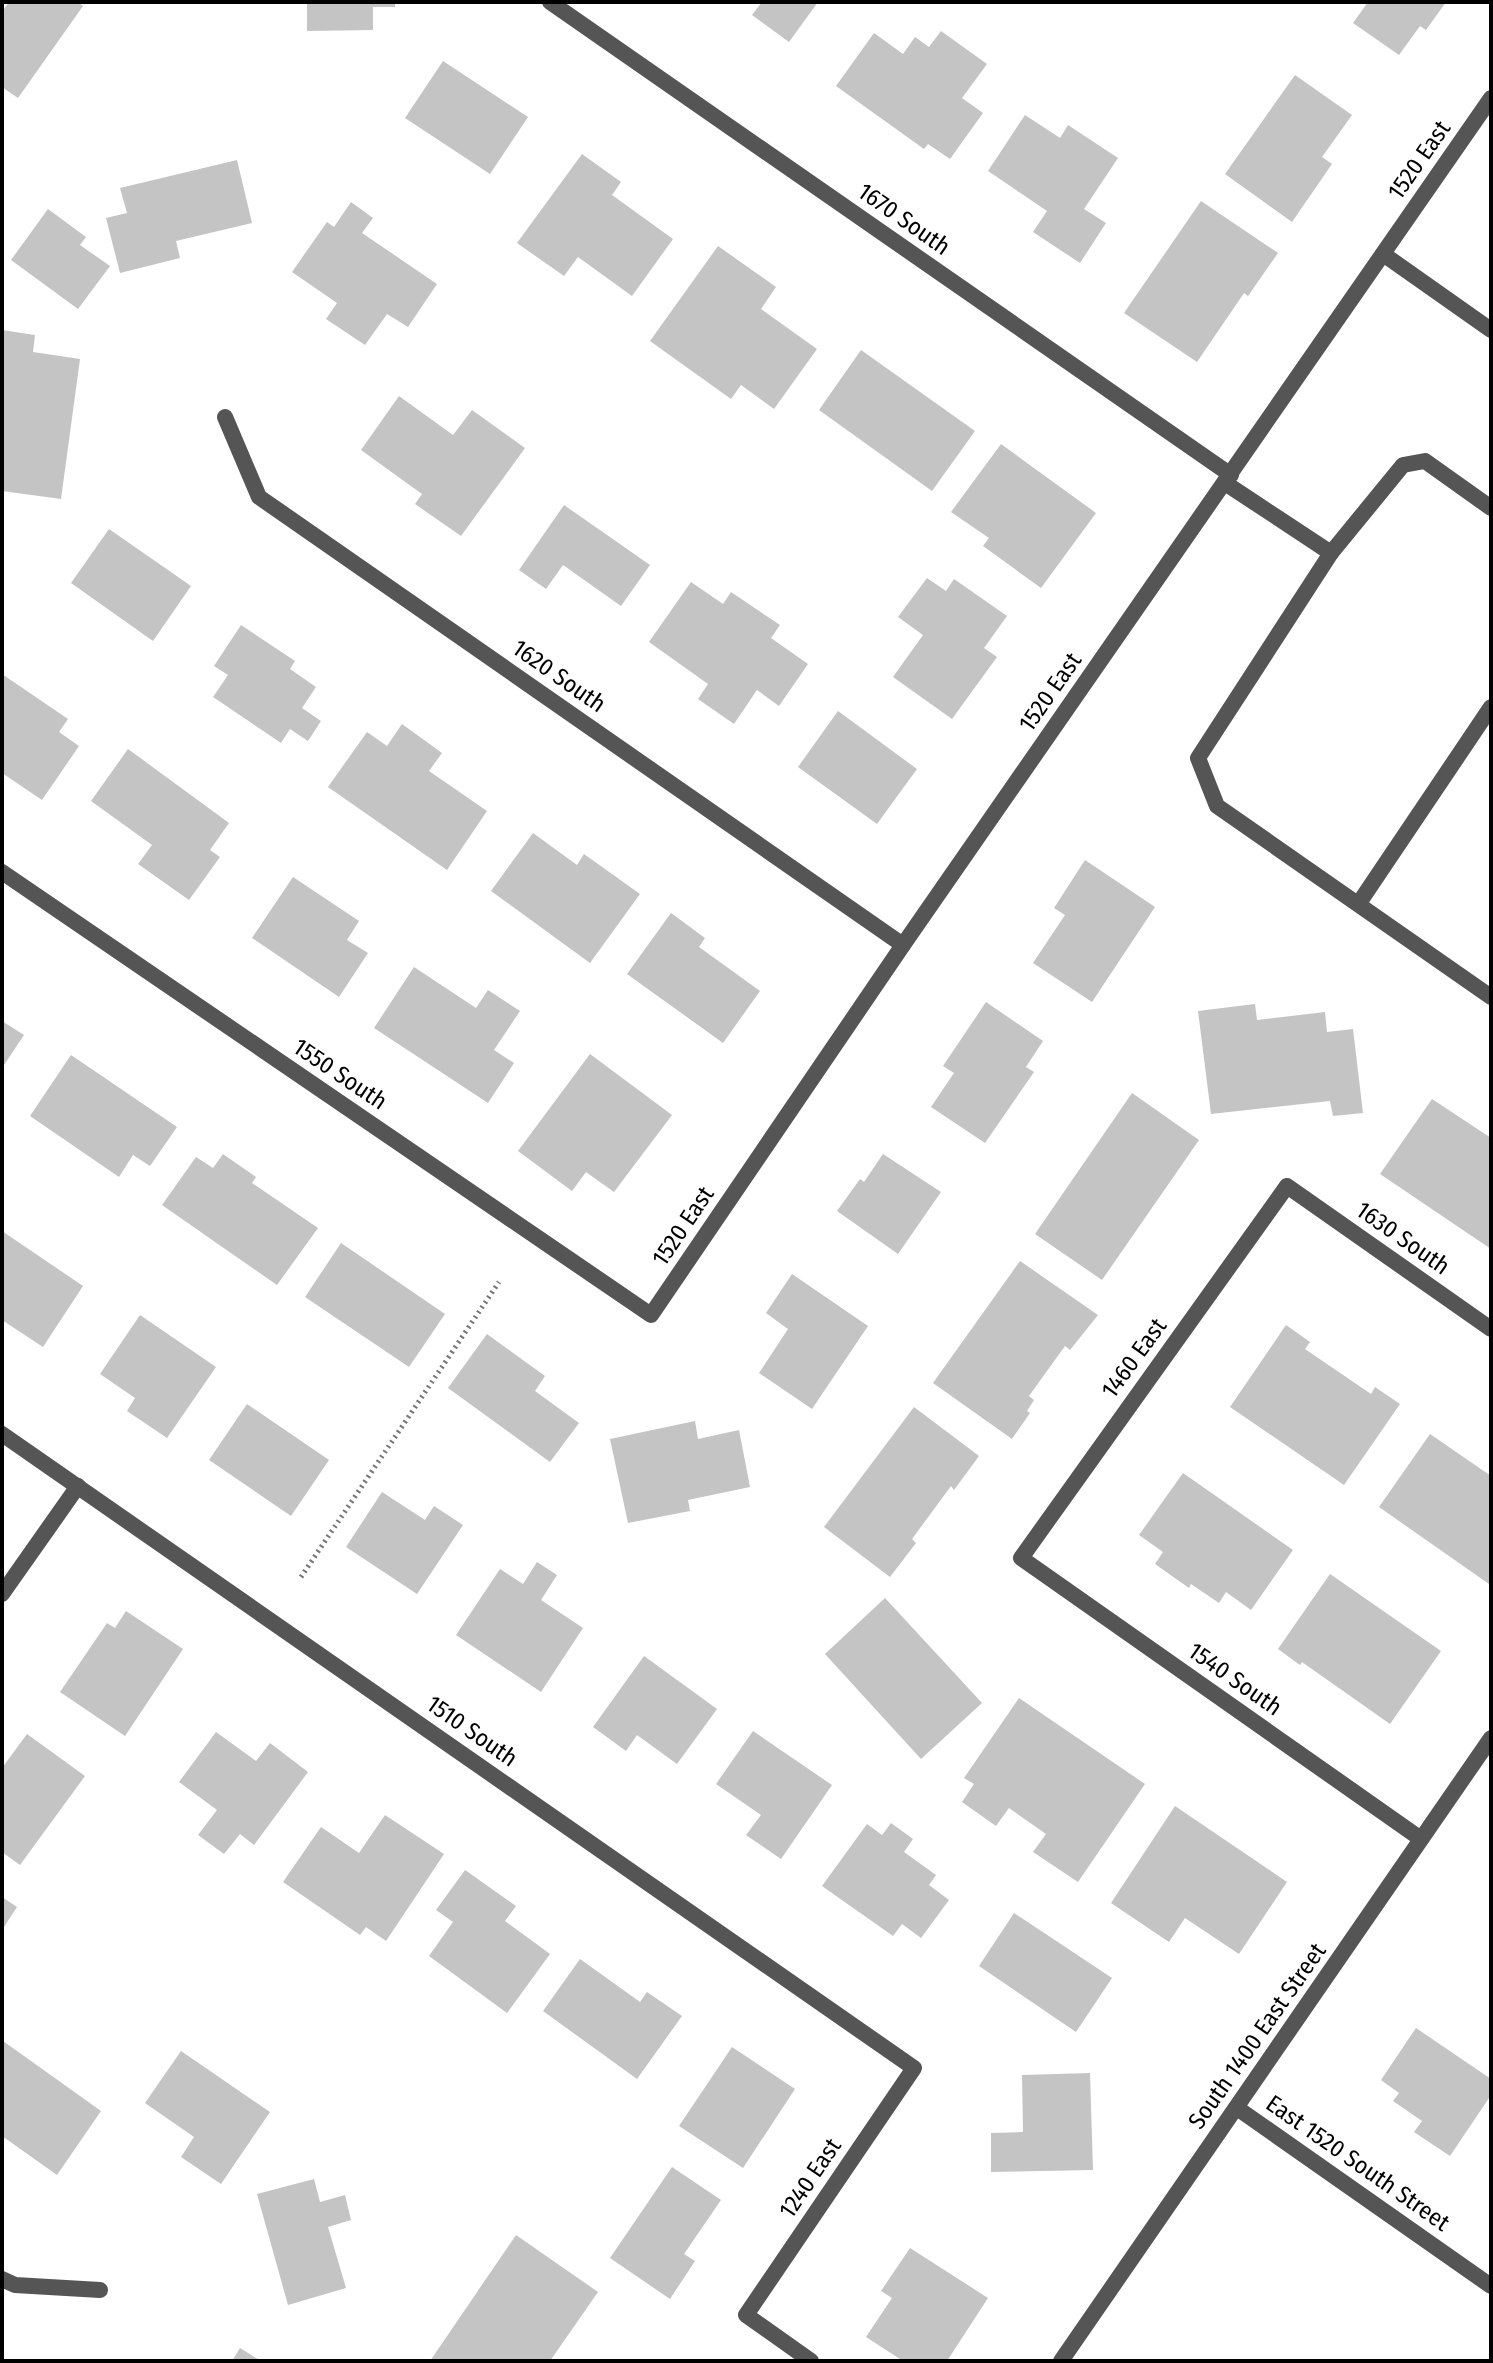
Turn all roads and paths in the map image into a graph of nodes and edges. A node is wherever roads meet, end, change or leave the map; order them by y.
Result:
1 (550, 2) edge
2 (1491, 98) edge
3 (1383, 254) junction
4 (1491, 330) edge
5 (225, 417) dead end
6 (1228, 479) junction
7 (1491, 508) edge
8 (1331, 553) junction
9 (1491, 707) edge
10 (2, 872) edge
11 (1359, 903) junction
12 (903, 945) junction
13 (1491, 997) edge
14 (1287, 1186) joint
15 (499, 1282) dead end
16 (651, 1315) joint
17 (1491, 1329) edge
18 (2, 1434) edge
19 (78, 1486) junction
20 (1021, 1558) joint
21 (301, 1577) dead end
22 (2, 1594) edge
23 (1491, 1738) edge
24 (1421, 1839) junction
25 (914, 2068) joint
26 (1237, 2108) junction
27 (2, 2279) edge
28 (1491, 2286) edge
29 (100, 2290) dead end
30 (811, 2361) edge
31 (1061, 2361) edge

1 - 6 street, 1670 South
2 - 3 street, 1520 East
3 - 4 street
3 - 6 street, 1520 East
5 - 12 street, 1620 South
6 - 8 street, 1670 South
6 - 12 street, 1520 East
7 - 8 street
8 - 11 street
9 - 11 street
10 - 16 street, 1550 South
11 - 13 street
12 - 16 street, 1520 East
14 - 17 street, 1630 South
14 - 20 street, 1460 East
15 - 21 path
18 - 19 street, 1510 South
19 - 22 street
19 - 25 street, 1510 South
20 - 24 street, 1540 South
23 - 24 street, South 1400 East Street
24 - 26 street, South 1400 East Street
25 - 30 street, 1240 East
26 - 28 street, East 1520 South Street
26 - 31 street, South 1400 East Street
27 - 29 street

